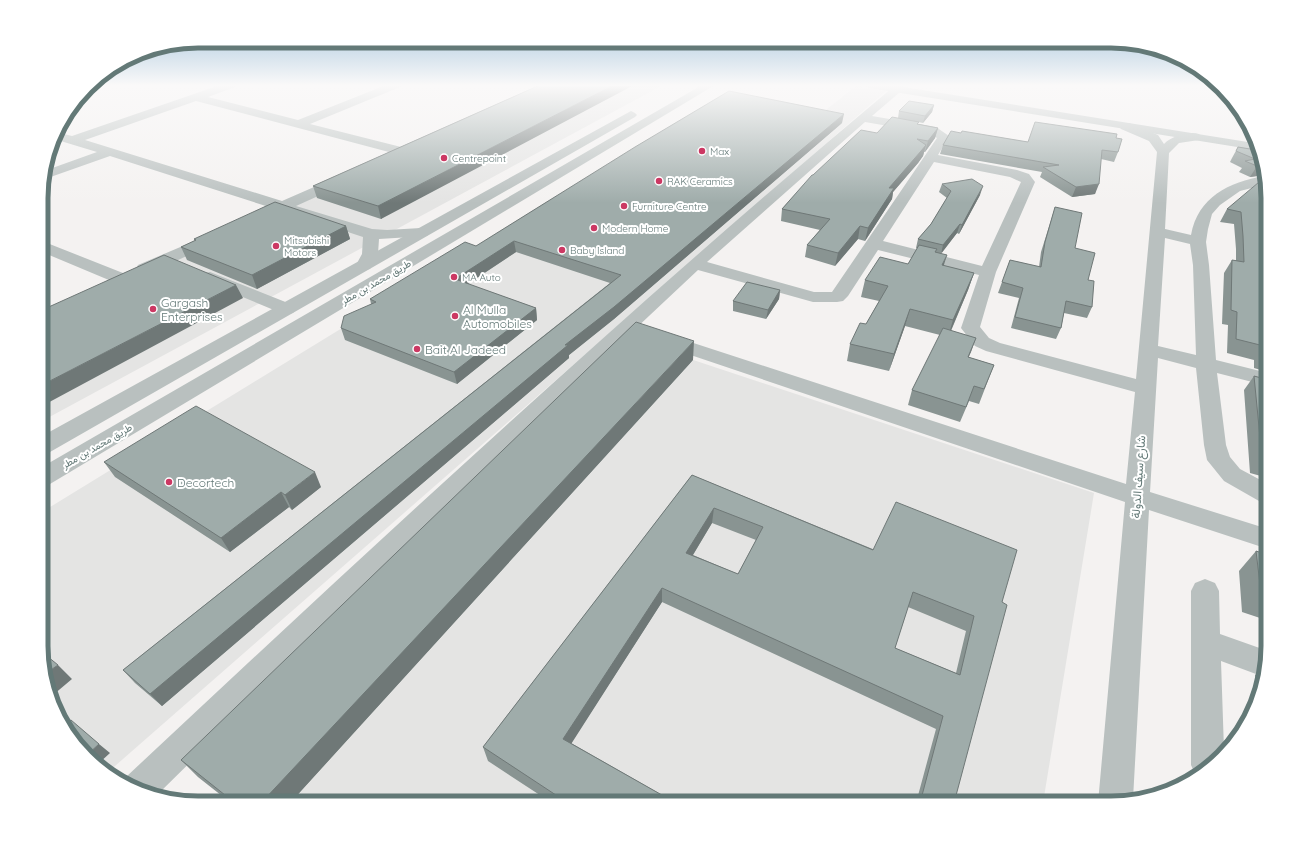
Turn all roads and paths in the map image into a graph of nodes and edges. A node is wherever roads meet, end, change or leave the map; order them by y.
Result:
1 (117, 124) edge
2 (301, 124) edge
3 (614, 124) edge
4 (643, 124) edge
5 (855, 124) edge
6 (899, 124) edge
7 (1115, 124) edge
8 (1184, 124) edge
9 (1125, 126) junction
10 (1247, 134) edge
11 (61, 137) edge
12 (1195, 137) junction
13 (73, 140) junction
14 (1252, 146) edge
15 (110, 152) junction
16 (1163, 152) junction
17 (931, 158) junction
18 (383, 161) edge
19 (50, 174) edge
20 (354, 174) edge
21 (1260, 181) edge
22 (284, 206) junction
23 (242, 224) edge
24 (1157, 232) junction
25 (421, 233) junction
26 (222, 234) edge
27 (372, 234) junction
28 (1198, 241) junction
29 (874, 244) junction
30 (48, 249) edge
31 (167, 259) junction
32 (696, 264) junction
33 (364, 265) junction
34 (988, 272) junction
35 (287, 309) junction
36 (626, 326) junction
37 (1148, 350) junction
38 (1206, 365) junction
39 (1261, 378) edge
40 (1145, 388) junction
41 (48, 443) edge
42 (48, 474) edge
43 (1261, 491) edge
44 (1137, 497) junction
45 (1261, 537) edge
46 (1205, 591) dead end
47 (1206, 642) junction
48 (1260, 662) edge
49 (1208, 761) edge
50 (142, 785) edge
51 (1116, 796) edge

1 - 13 street
2 - 18 street
3 - 25 street, طريق محمد بن مطر
4 - 42 street, طريق محمد بن مطر
5 - 32 street
6 - 17 street
7 - 9 street
8 - 10 street
9 - 12 street
9 - 16 street
11 - 13 street
12 - 14 street
12 - 16 street
13 - 15 street
15 - 19 street
15 - 22 street
16 - 24 street, شارع سيف الدولة
17 - 29 street
17 - 34 street
20 - 22 street
21 - 28 street
22 - 23 street
22 - 27 street
24 - 28 street
24 - 37 street, شارع سيف الدولة
25 - 27 street
25 - 33 street, طريق محمد بن مطر
26 - 31 street
27 - 33 street
28 - 38 street
29 - 32 street
29 - 34 street
30 - 31 street
31 - 35 street
32 - 36 street
33 - 35 street, طريق محمد بن مطر
34 - 40 street
35 - 41 street, طريق محمد بن مطر
36 - 44 street
36 - 50 street
37 - 38 street
37 - 40 street, شارع سيف الدولة
38 - 39 street
38 - 43 street
40 - 44 street, شارع سيف الدولة
44 - 45 street
44 - 51 street, شارع سيف الدولة
46 - 47 street
47 - 48 street
47 - 49 street

